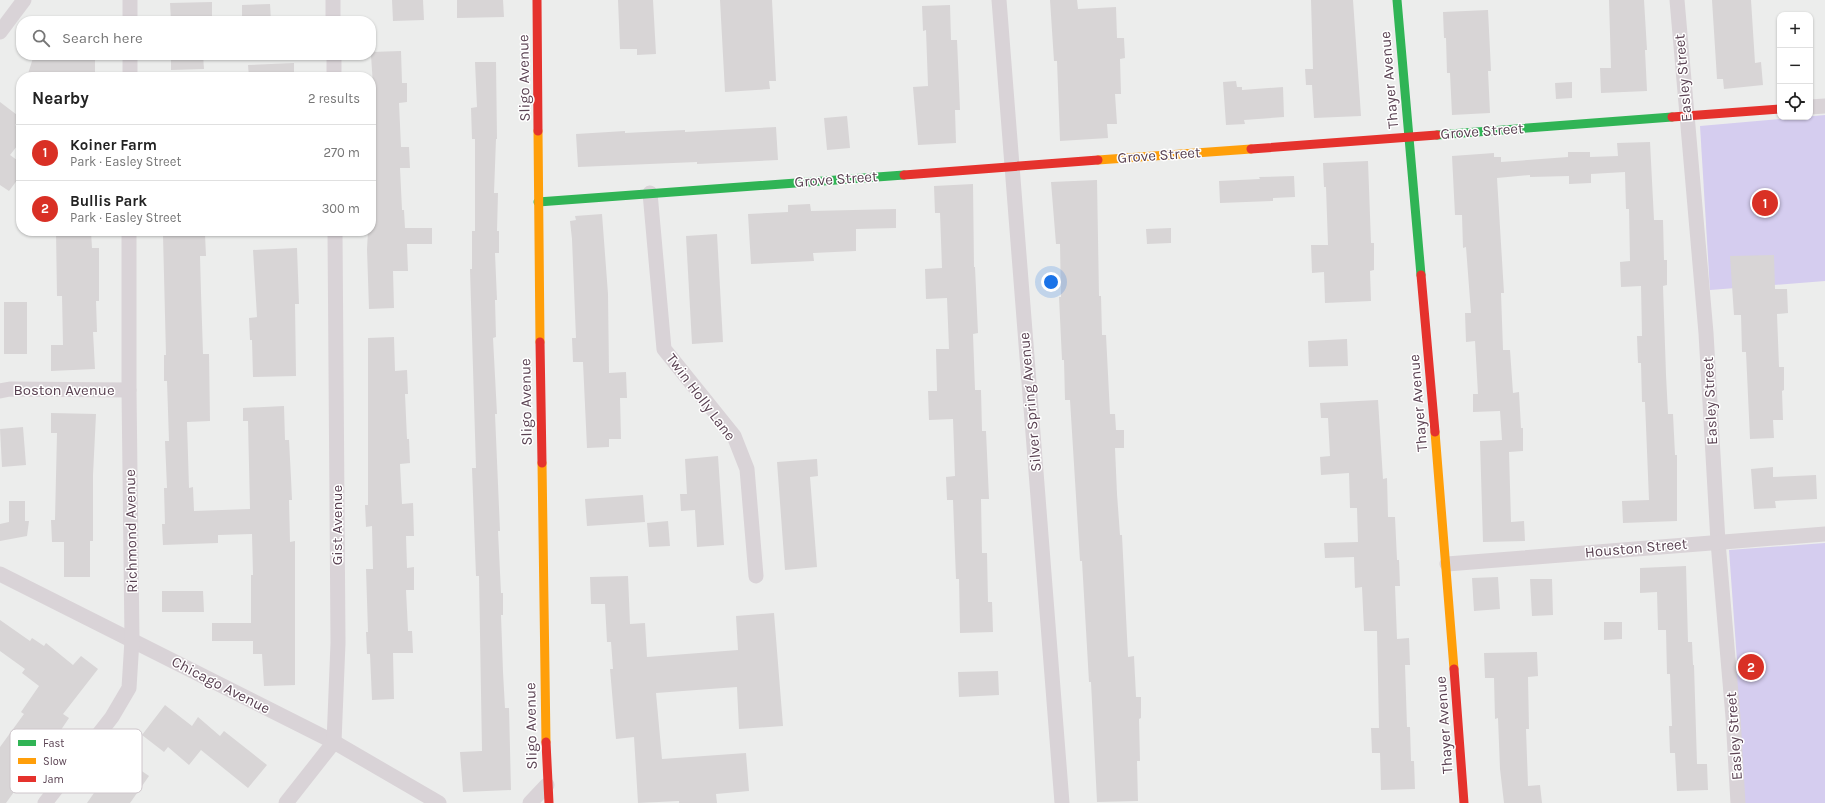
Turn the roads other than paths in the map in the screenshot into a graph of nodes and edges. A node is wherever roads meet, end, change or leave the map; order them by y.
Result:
1 (24, 0) edge
2 (130, 0) edge
3 (333, 0) edge
4 (537, 0) edge
5 (999, 0) edge
6 (1397, 0) edge
7 (1677, 0) edge
8 (130, 16) edge
9 (333, 16) edge
10 (0, 32) edge
11 (130, 60) edge
12 (334, 60) edge
13 (130, 72) edge
14 (334, 72) edge
15 (1825, 106) edge
16 (1813, 107) edge
17 (1777, 109) edge
18 (1686, 116) junction
19 (1408, 137) junction
20 (1011, 166) junction
21 (650, 193) junction
22 (538, 202) junction
23 (129, 236) edge
24 (335, 236) edge
25 (129, 390) junction
26 (0, 391) edge
27 (1825, 534) edge
28 (1718, 542) junction
29 (1447, 564) junction
30 (0, 574) edge
31 (756, 576) dead end
32 (132, 640) junction
33 (103, 729) edge
34 (334, 742) junction
35 (547, 785) junction
36 (53, 793) edge
37 (45, 803) edge
38 (286, 803) edge
39 (439, 803) edge
40 (530, 803) edge
41 (549, 803) edge
42 (1062, 803) edge
43 (1464, 803) edge
44 (1738, 803) edge

1 - 10 street
2 - 8 street
3 - 9 street
4 - 22 street, Sligo Avenue
5 - 20 street, Silver Spring Avenue
6 - 19 street, Thayer Avenue
7 - 18 street, Easley Street
11 - 13 street
12 - 14 street
15 - 16 street
17 - 18 street, Grove Street
18 - 19 street, Grove Street
18 - 28 street, Easley Street
19 - 20 street, Grove Street
19 - 29 street, Thayer Avenue
20 - 21 street, Grove Street
20 - 42 street, Silver Spring Avenue
21 - 22 street, Grove Street
21 - 31 street, Twin Holly Lane
22 - 35 street, Sligo Avenue
23 - 25 street, Richmond Avenue
24 - 34 street, Gist Avenue
25 - 26 street, Boston Avenue
25 - 32 street, Richmond Avenue
27 - 28 street, Houston Street
28 - 29 street, Houston Street
28 - 44 street, Easley Street
29 - 43 street, Thayer Avenue
30 - 32 street, Chicago Avenue
32 - 33 street, Richmond Avenue
32 - 34 street, Chicago Avenue
34 - 38 street
34 - 39 street, Chicago Avenue
35 - 40 street
35 - 41 street, Sligo Avenue
36 - 37 street, Richmond Avenue

